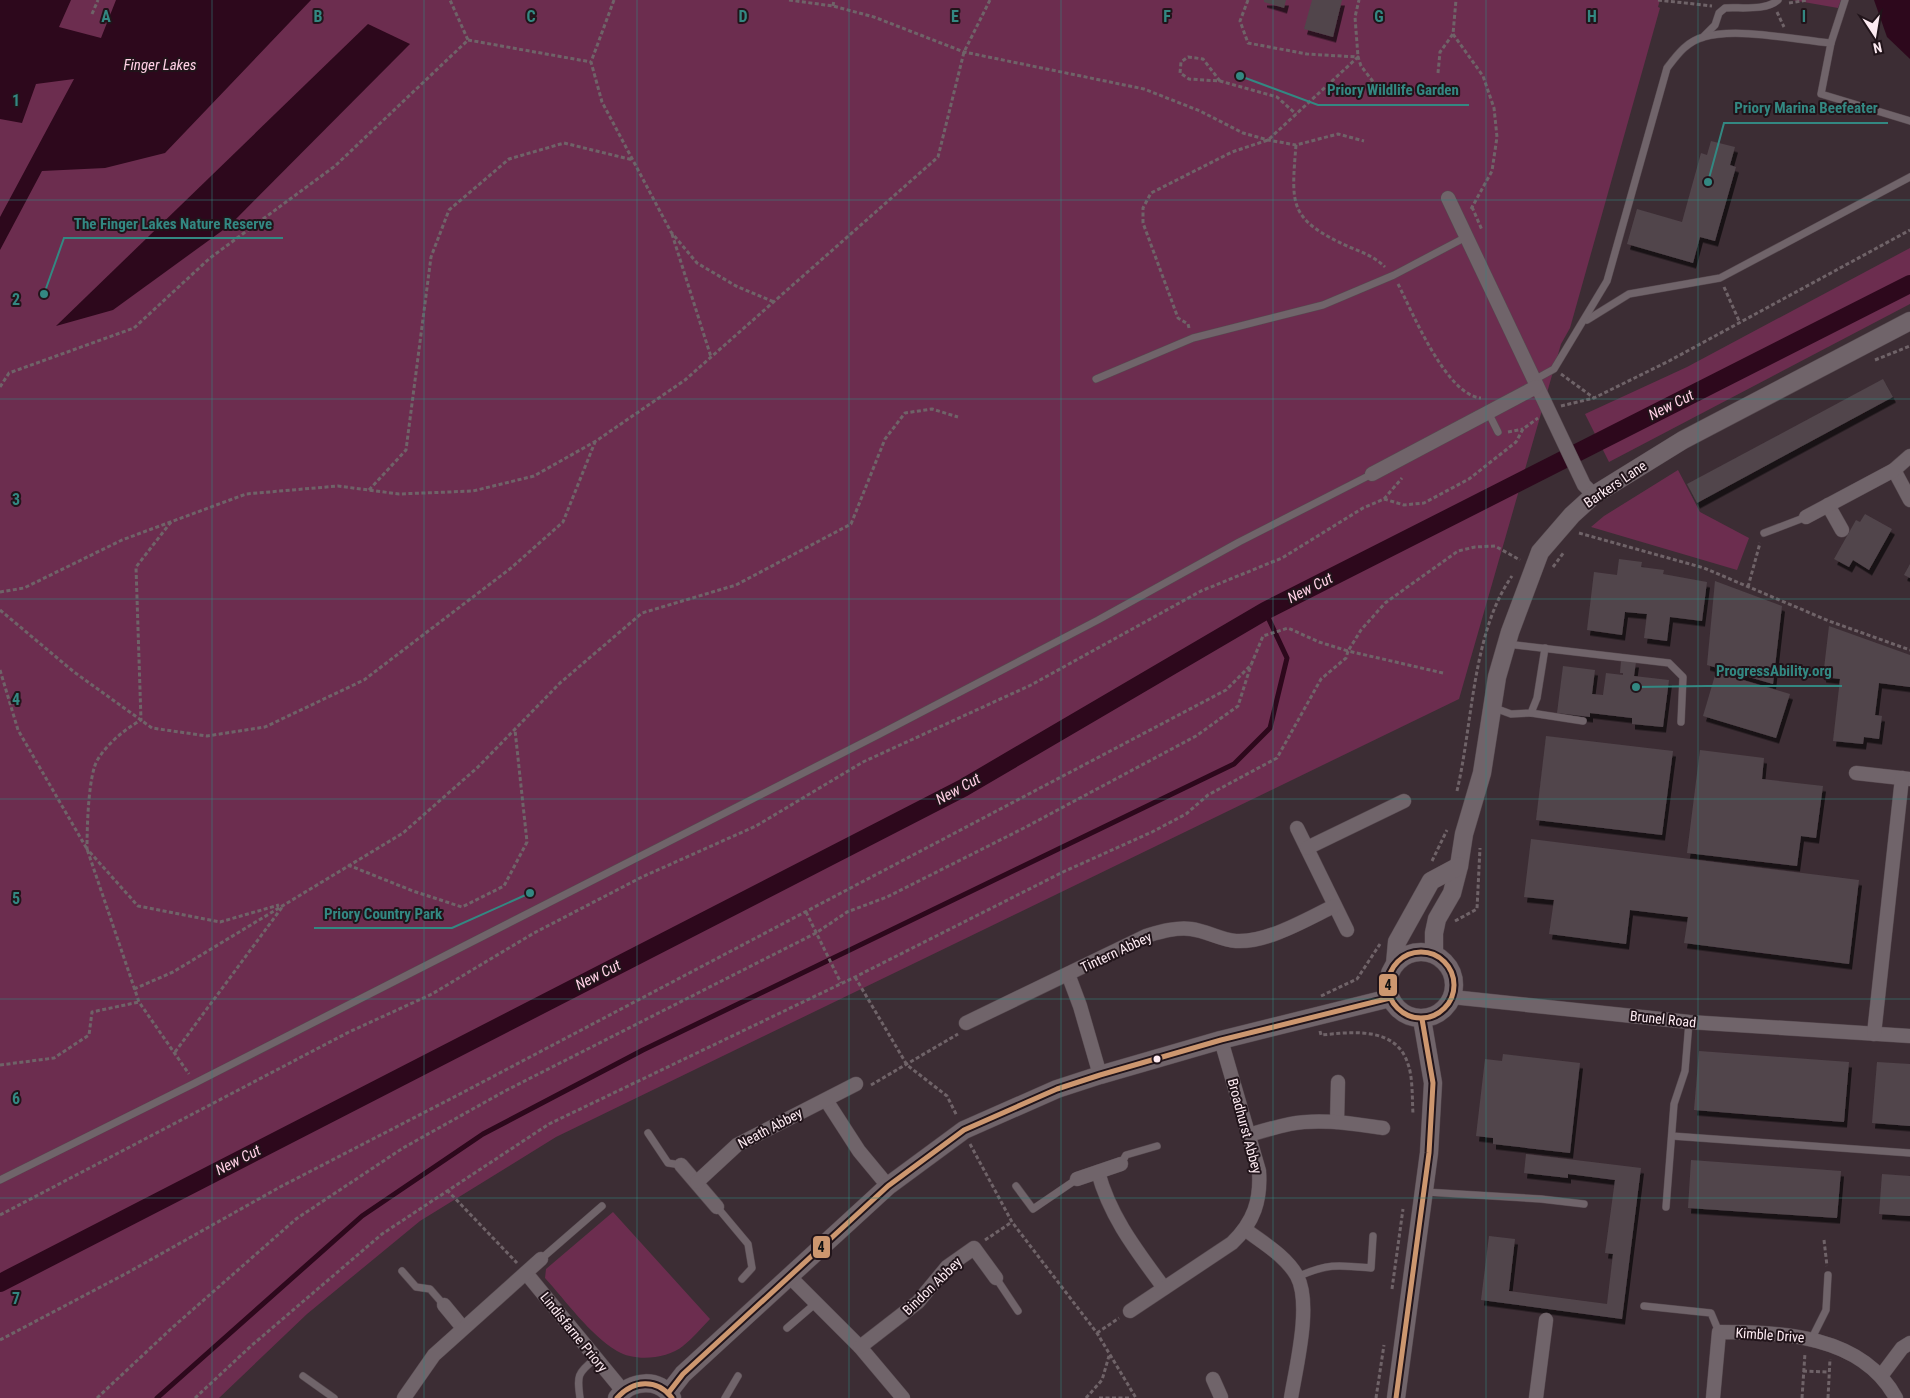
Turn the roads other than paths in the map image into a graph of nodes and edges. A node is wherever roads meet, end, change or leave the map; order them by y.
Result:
1 (1845, 0) edge
2 (1776, 2) edge
3 (1704, 37) junction
4 (1831, 43) junction
5 (1910, 121) edge
6 (1910, 177) edge
7 (1448, 198) dead end
8 (1463, 232) junction
9 (1584, 321) junction
10 (1908, 326) edge
11 (1096, 379) dead end
12 (1535, 384) junction
13 (1488, 412) junction
14 (1498, 432) dead end
15 (1910, 456) edge
16 (1894, 470) junction
17 (1372, 474) joint
18 (1594, 495) junction
19 (1910, 500) edge
20 (1828, 505) junction
21 (1806, 517) joint
22 (1842, 530) dead end
23 (1764, 533) road end
24 (1506, 644) junction
25 (1545, 648) junction
26 (1492, 708) junction
27 (1531, 713) junction
28 (1583, 721) dead end
29 (1680, 722) dead end
30 (1856, 773) dead end
31 (1906, 778) edge
32 (1404, 801) dead end
33 (1297, 828) dead end
34 (1307, 848) junction
35 (1459, 866) junction
36 (1334, 906) junction
37 (1346, 930) dead end
38 (1434, 954) junction
39 (1395, 964) junction
40 (1068, 974) junction
41 (1452, 996) junction
42 (1390, 998) junction
43 (1422, 1019) junction
44 (1689, 1022) junction
45 (966, 1024) road end
46 (1874, 1034) junction
47 (1910, 1036) edge
48 (1221, 1040) junction
49 (1100, 1075) junction
50 (1338, 1082) dead end
51 (856, 1084) road end
52 (826, 1100) junction
53 (1337, 1122) junction
54 (1383, 1128) dead end
55 (648, 1132) dead end
56 (1249, 1135) junction
57 (1672, 1136) junction
58 (1157, 1146) dead end
59 (1910, 1153) edge
60 (1121, 1164) joint
61 (681, 1165) joint
62 (1098, 1172) junction
63 (1077, 1179) joint
64 (0, 1180) edge
65 (697, 1182) junction
66 (888, 1186) junction
67 (1016, 1186) dead end
68 (1424, 1192) junction
69 (1584, 1204) dead end
70 (602, 1206) dead end
71 (717, 1207) joint
72 (1666, 1207) dead end
73 (1246, 1230) junction
74 (1373, 1236) dead end
75 (542, 1259) joint
76 (402, 1271) dead end
77 (526, 1273) junction
78 (1828, 1275) dead end
79 (789, 1276) junction
80 (1298, 1277) junction
81 (996, 1278) joint
82 (742, 1279) dead end
83 (1164, 1288) junction
84 (816, 1302) junction
85 (444, 1305) joint
86 (1644, 1306) dead end
87 (1018, 1311) dead end
88 (1130, 1311) road end
89 (1546, 1320) dead end
90 (463, 1328) junction
91 (787, 1328) dead end
92 (1719, 1332) junction
93 (1809, 1338) junction
94 (1910, 1342) edge
95 (860, 1347) junction
96 (595, 1359) junction
97 (303, 1376) dead end
98 (738, 1376) dead end
99 (1881, 1376) junction
100 (1213, 1379) dead end
101 (620, 1394) edge
102 (670, 1395) edge
103 (334, 1398) edge
104 (404, 1398) edge
105 (580, 1398) edge
106 (725, 1398) edge
107 (903, 1398) edge
108 (1224, 1398) edge
109 (1291, 1398) edge
110 (1396, 1398) edge
111 (1536, 1398) edge
112 (1713, 1398) edge
113 (1896, 1398) edge

1 - 4 lane
2 - 3 lane
3 - 4 lane
3 - 9 lane
4 - 5 lane
6 - 9 lane
7 - 8 street
8 - 11 lane
8 - 12 street
9 - 12 lane
10 - 18 street, Barkers Lane
12 - 13 street
12 - 18 street
13 - 14 lane
13 - 17 street
15 - 16 street
16 - 19 street
16 - 20 street
17 - 64 lane
18 - 24 street, Barkers Lane
20 - 21 street
20 - 22 street
21 - 23 lane
24 - 25 lane
24 - 26 street, Barkers Lane
25 - 27 lane
25 - 29 lane
26 - 27 lane
26 - 35 street, Barkers Lane
27 - 28 lane
30 - 31 street
31 - 46 street
32 - 34 street
33 - 34 street
34 - 36 street
35 - 38 street, Barkers Lane
35 - 39 street
36 - 37 street
36 - 40 street, Tintern Abbey
38 - 39 street
38 - 41 street
39 - 42 street
40 - 45 street, Tintern Abbey
40 - 49 street, Tintern Abbey
41 - 43 street
41 - 44 street, Brunel Road
42 - 43 street
42 - 48 street
43 - 68 street
44 - 46 street, Brunel Road
44 - 57 lane
46 - 47 street, Brunel Road
48 - 49 street
48 - 56 street, Broadhurst Abbey
49 - 66 street
50 - 53 street
51 - 52 street, Neath Abbey
52 - 65 street, Neath Abbey
52 - 66 street
53 - 54 street
53 - 56 street
55 - 61 lane
56 - 73 street, Broadhurst Abbey
57 - 59 lane
57 - 72 lane
58 - 60 lane
60 - 62 street
61 - 65 street
62 - 63 street
62 - 83 street
63 - 67 lane
65 - 71 street
66 - 79 street
68 - 69 lane
68 - 110 street
70 - 75 lane
71 - 82 lane
73 - 80 street
73 - 83 street, Broadhurst Abbey
74 - 80 lane
75 - 77 street
76 - 85 lane
77 - 90 street
77 - 96 street, Lindisfarne Priory
78 - 93 lane
79 - 84 street
79 - 102 street
80 - 109 street
81 - 87 lane
81 - 95 street, Bindon Abbey
83 - 88 street, Broadhurst Abbey
84 - 91 lane
84 - 95 street
85 - 90 street
86 - 92 lane
89 - 111 street
90 - 104 street
92 - 93 street, Kimble Drive
92 - 112 street, Kimble Drive
93 - 99 street, Kimble Drive
94 - 99 street
95 - 107 street
96 - 101 street, Lindisfarne Priory
96 - 105 lane
97 - 103 lane
98 - 106 lane
99 - 113 street, Kimble Drive
100 - 108 street
101 - 102 street

